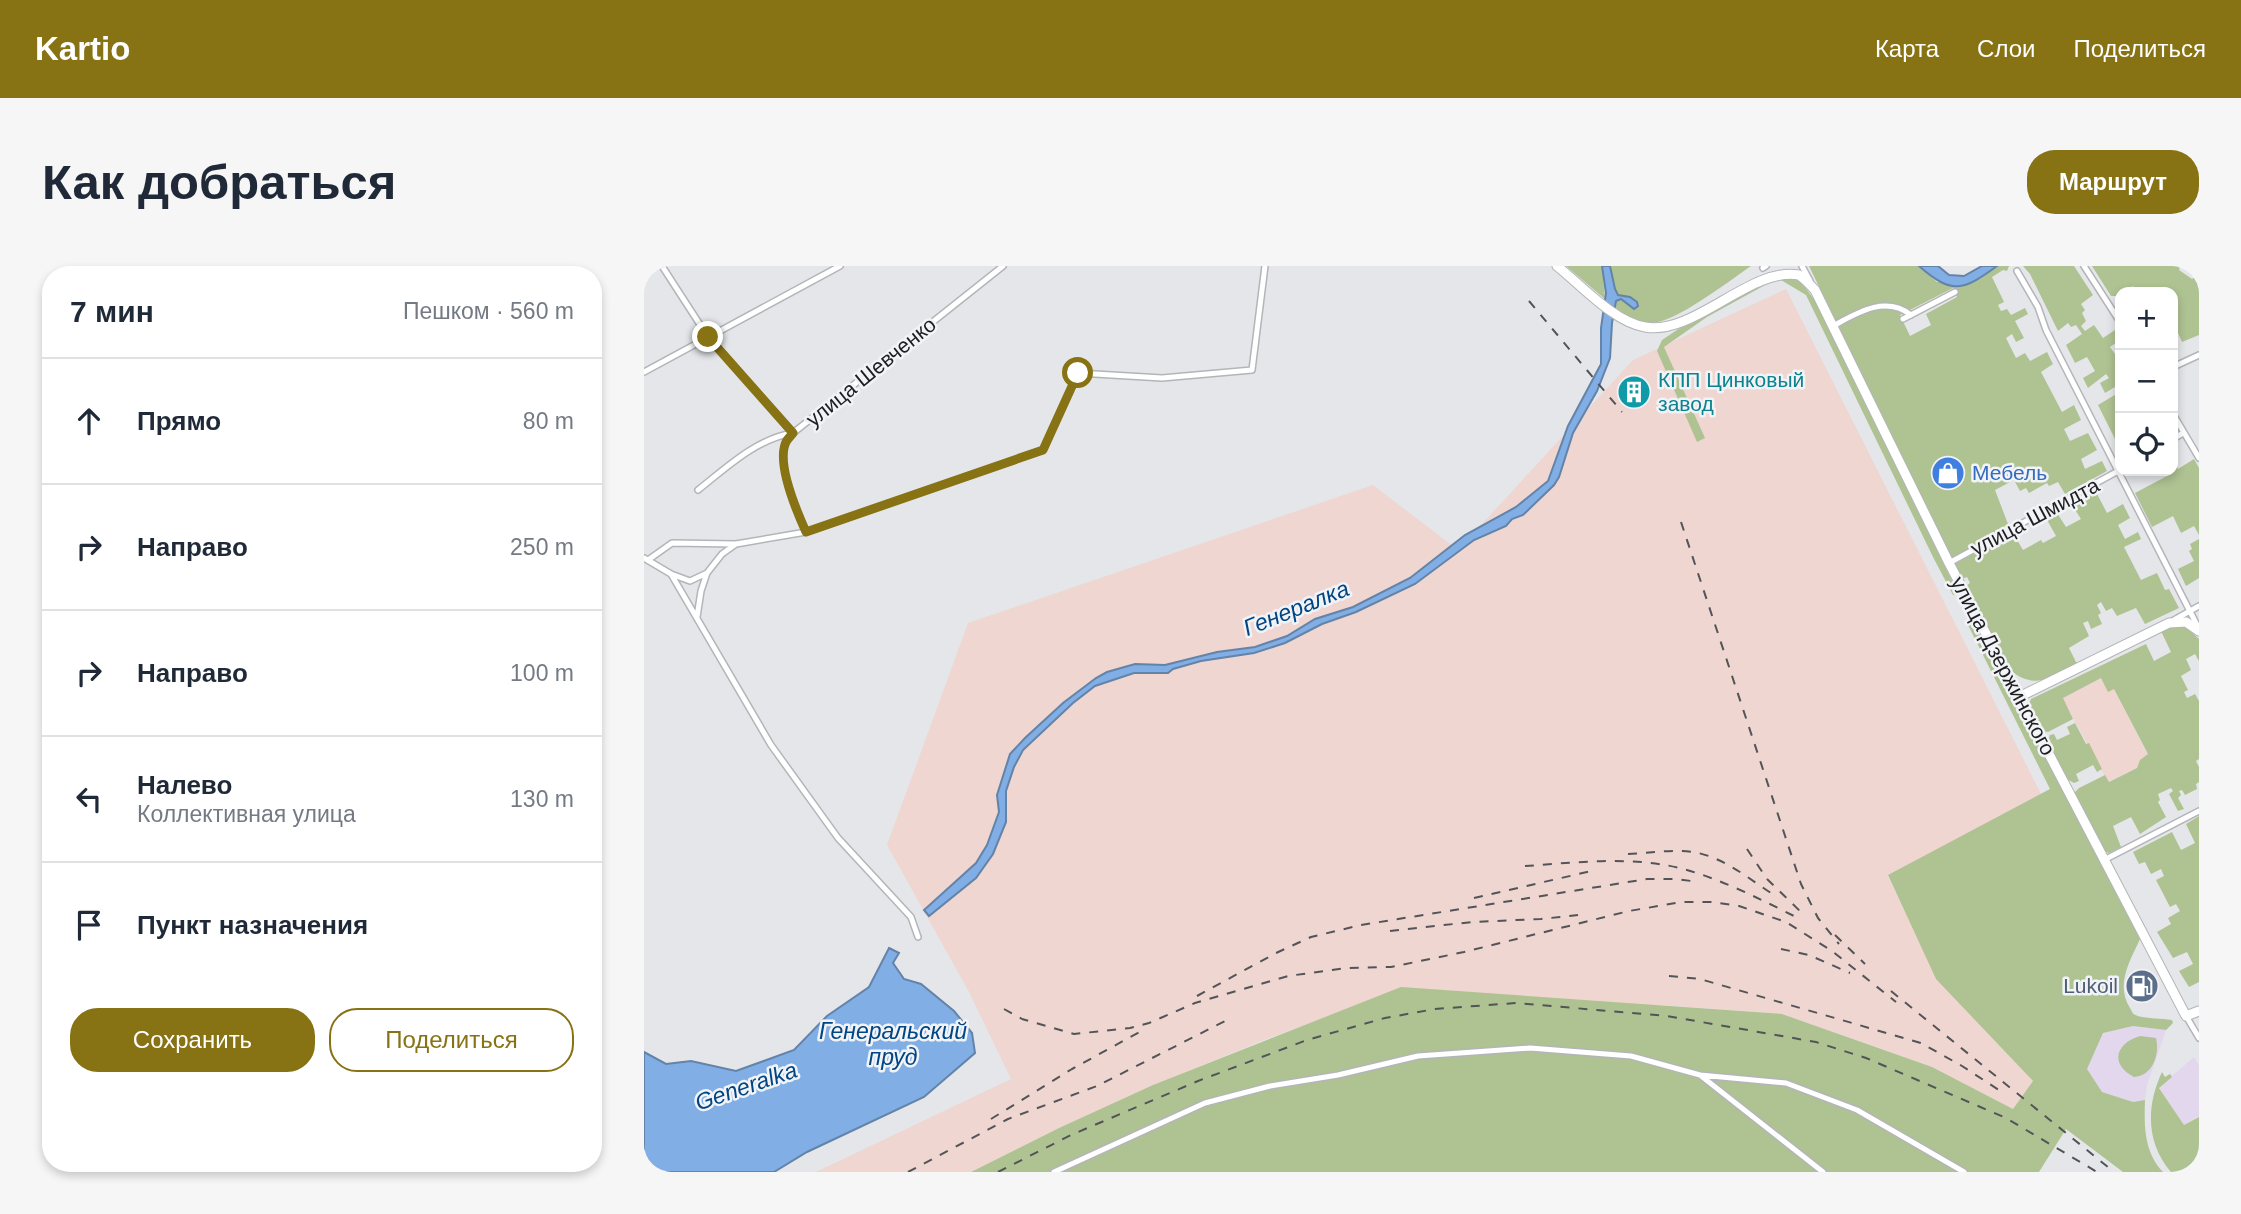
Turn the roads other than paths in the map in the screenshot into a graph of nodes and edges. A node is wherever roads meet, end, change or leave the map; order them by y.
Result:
1 (662, 266) edge
2 (840, 266) edge
3 (1003, 266) edge
4 (1265, 266) edge
5 (1557, 266) edge
6 (1802, 266) edge
7 (2084, 266) edge
8 (1765, 267) edge
9 (2017, 271) dead end
10 (1815, 290) junction
11 (1955, 292) dead end
12 (2115, 314) edge
13 (1911, 315) junction
14 (1903, 319) dead end
15 (1833, 326) junction
16 (708, 337) junction
17 (2199, 355) edge
18 (2178, 365) edge
19 (644, 372) edge
20 (2178, 424) edge
21 (793, 433) junction
22 (2183, 433) junction
23 (2178, 436) edge
24 (2199, 458) edge
25 (2115, 463) edge
26 (2115, 473) edge
27 (2122, 476) edge
28 (698, 490) dead end
29 (806, 532) junction
30 (736, 544) junction
31 (646, 559) edge
32 (1949, 563) junction
33 (707, 573) junction
34 (671, 575) junction
35 (2199, 606) edge
36 (2190, 612) junction
37 (697, 617) junction
38 (2169, 623) junction
39 (2199, 630) edge
40 (2019, 697) junction
41 (2199, 811) edge
42 (2104, 860) junction
43 (918, 937) dead end
44 (2199, 1011) edge
45 (2186, 1016) junction
46 (2199, 1038) edge
47 (1700, 1075) junction
48 (1054, 1172) edge
49 (1823, 1172) edge
50 (1964, 1172) edge

1 - 16 street
2 - 16 street
3 - 21 street, улица Шевченко
4 - 29 street
5 - 8 main road
6 - 10 street
7 - 12 street
8 - 10 main road
9 - 25 street
10 - 15 main road, улица Дзержинского
11 - 13 street
13 - 14 street
13 - 15 street
15 - 32 main road, улица Дзержинского
16 - 19 street
16 - 21 street
17 - 18 street
20 - 22 street
21 - 28 street, улица Шевченко
21 - 29 street
22 - 23 street
22 - 24 street
26 - 32 street, улица Шмидта
27 - 36 street
29 - 30 street
30 - 31 street
30 - 33 street
31 - 34 street
32 - 40 main road, улица Дзержинского
33 - 34 street
33 - 37 street
34 - 37 street
35 - 36 street
36 - 38 street
36 - 39 street
37 - 43 street
38 - 39 main road
38 - 40 main road
40 - 42 main road, улица Дзержинского
41 - 42 street
42 - 45 main road, улица Дзержинского
44 - 45 main road
45 - 46 street, улица Дзержинского
47 - 48 street
47 - 49 street
47 - 50 street

